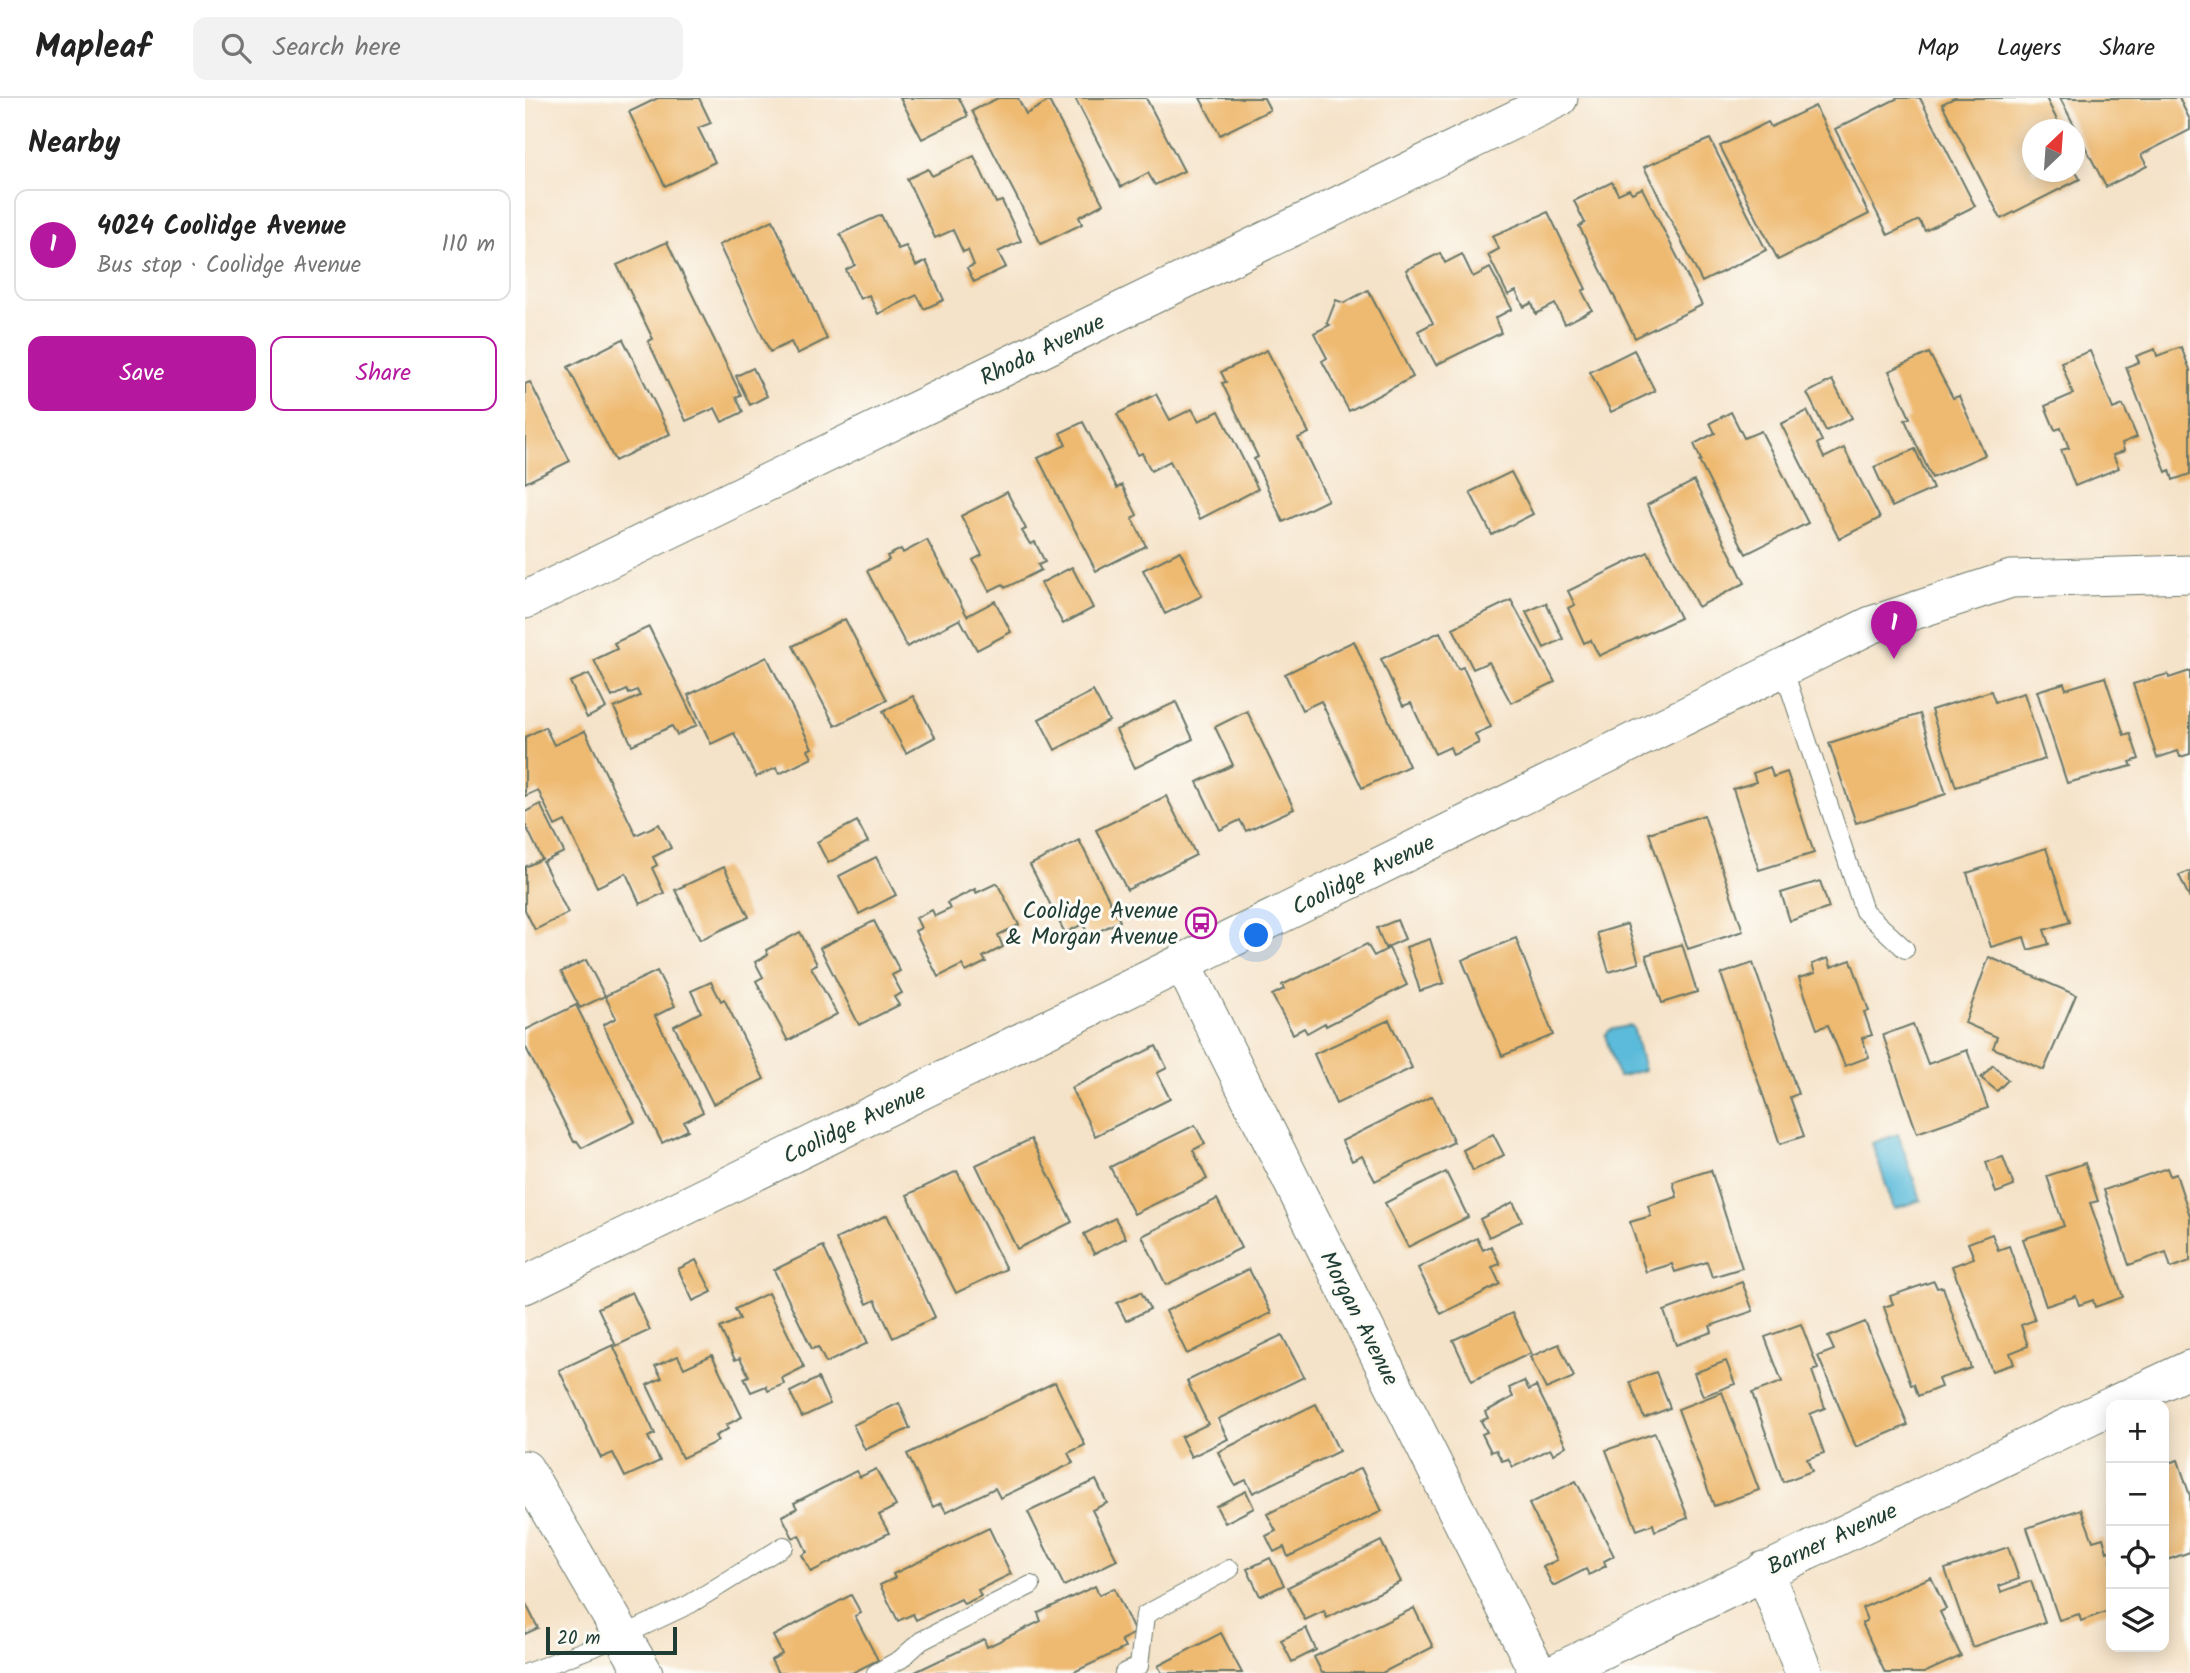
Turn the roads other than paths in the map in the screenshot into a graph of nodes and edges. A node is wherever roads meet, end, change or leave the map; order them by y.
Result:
1 (1559, 98) edge
2 (2190, 574) edge
3 (525, 600) edge
4 (1783, 668) junction
5 (1905, 949) dead end
6 (1182, 962) junction
7 (525, 1285) edge
8 (2190, 1369) edge
9 (2125, 1400) edge
10 (2106, 1409) edge
11 (525, 1469) edge
12 (784, 1546) dead end
13 (1230, 1569) dead end
14 (1764, 1570) junction
15 (1031, 1585) dead end
16 (622, 1636) junction
17 (527, 1673) edge
18 (644, 1673) edge
19 (876, 1673) edge
20 (1124, 1673) edge
21 (1538, 1673) edge
22 (1554, 1673) edge
23 (1804, 1673) edge

1 - 3 street, Rhoda Avenue
2 - 4 street, Coolidge Avenue
4 - 5 lane
4 - 6 street, Coolidge Avenue
6 - 7 street, Coolidge Avenue
6 - 21 street, Morgan Avenue
8 - 9 street, Barner Avenue
10 - 14 street, Barner Avenue
11 - 16 street
12 - 16 lane
13 - 20 lane
14 - 22 street, Barner Avenue
14 - 23 street
15 - 19 lane
16 - 17 lane
16 - 18 street

